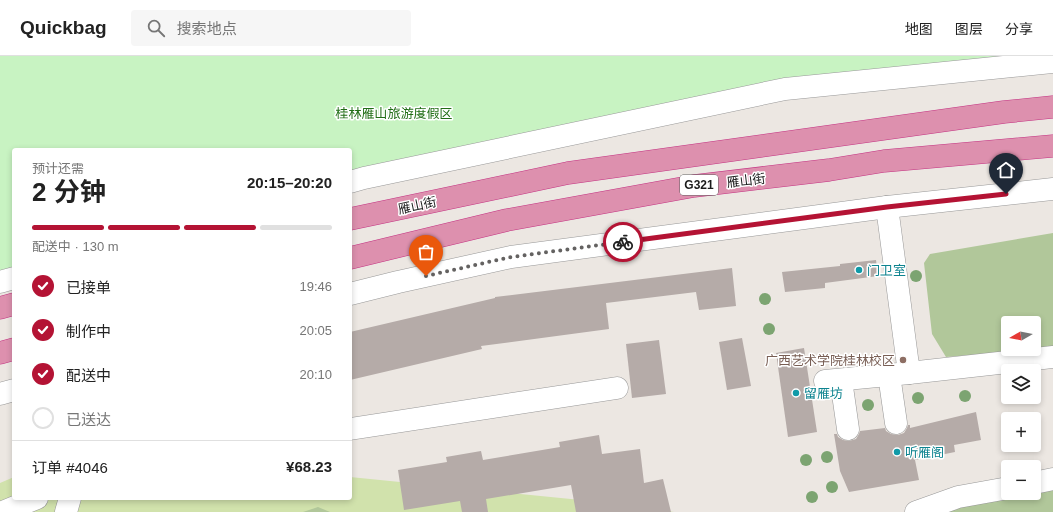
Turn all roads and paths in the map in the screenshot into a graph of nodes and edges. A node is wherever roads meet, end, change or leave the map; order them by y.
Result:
1 (1053, 62) edge
2 (1053, 107) edge
3 (1053, 146) edge
4 (352, 181) edge
5 (1053, 189) edge
6 (887, 207) junction
7 (352, 219) edge
8 (352, 258) edge
9 (12, 279) edge
10 (0, 282) edge
11 (352, 294) edge
12 (12, 305) edge
13 (0, 308) edge
14 (12, 350) edge
15 (0, 354) edge
16 (1053, 357) edge
17 (899, 374) junction
18 (617, 388) dead end
19 (12, 391) edge
20 (0, 394) edge
21 (896, 423) dead end
22 (352, 429) edge
23 (848, 429) dead end
24 (1053, 480) edge
25 (1041, 482) edge
26 (1001, 489) edge
27 (32, 500) edge
28 (69, 500) edge
29 (3, 512) edge
30 (66, 512) edge
31 (916, 512) edge

1 - 4 street
2 - 7 highway, 雁山街 / G321
3 - 8 highway, 雁山街 / G321
5 - 6 street
6 - 11 street
6 - 17 street
9 - 10 street
12 - 13 highway
14 - 15 highway
16 - 17 street
17 - 21 street
17 - 23 street
18 - 22 street
19 - 20 street
24 - 25 street
26 - 31 street
27 - 29 street
28 - 30 street

